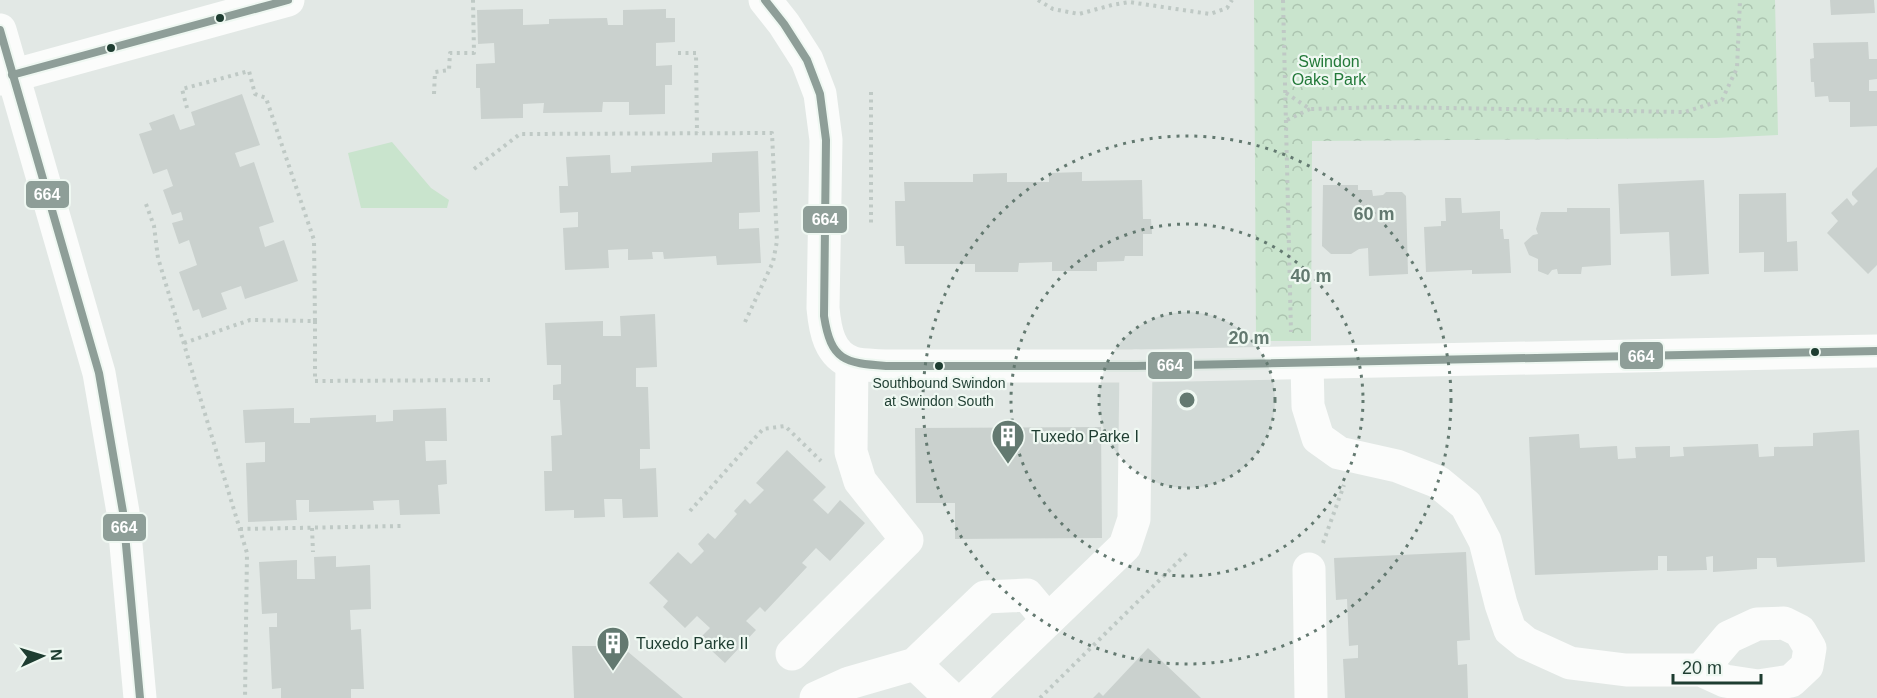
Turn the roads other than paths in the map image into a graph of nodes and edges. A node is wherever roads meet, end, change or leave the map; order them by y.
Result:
1 (288, 0) edge
2 (765, 0) edge
3 (0, 30) edge
4 (6, 77) edge
5 (1877, 351) edge
6 (852, 363) junction
7 (1299, 363) junction
8 (1136, 366) junction
9 (1309, 569) road end
10 (1048, 620) junction
11 (792, 654) dead end
12 (915, 664) junction
13 (1701, 670) dead end
14 (140, 698) edge
15 (816, 698) edge
16 (951, 698) edge
17 (967, 698) edge
18 (1311, 698) edge

1 - 4 street
2 - 6 street
3 - 4 street
4 - 14 street
5 - 7 street
6 - 8 street
6 - 11 street
7 - 8 street
7 - 13 street
8 - 10 street
9 - 18 street
10 - 12 street
10 - 17 street
12 - 15 street
12 - 16 street

